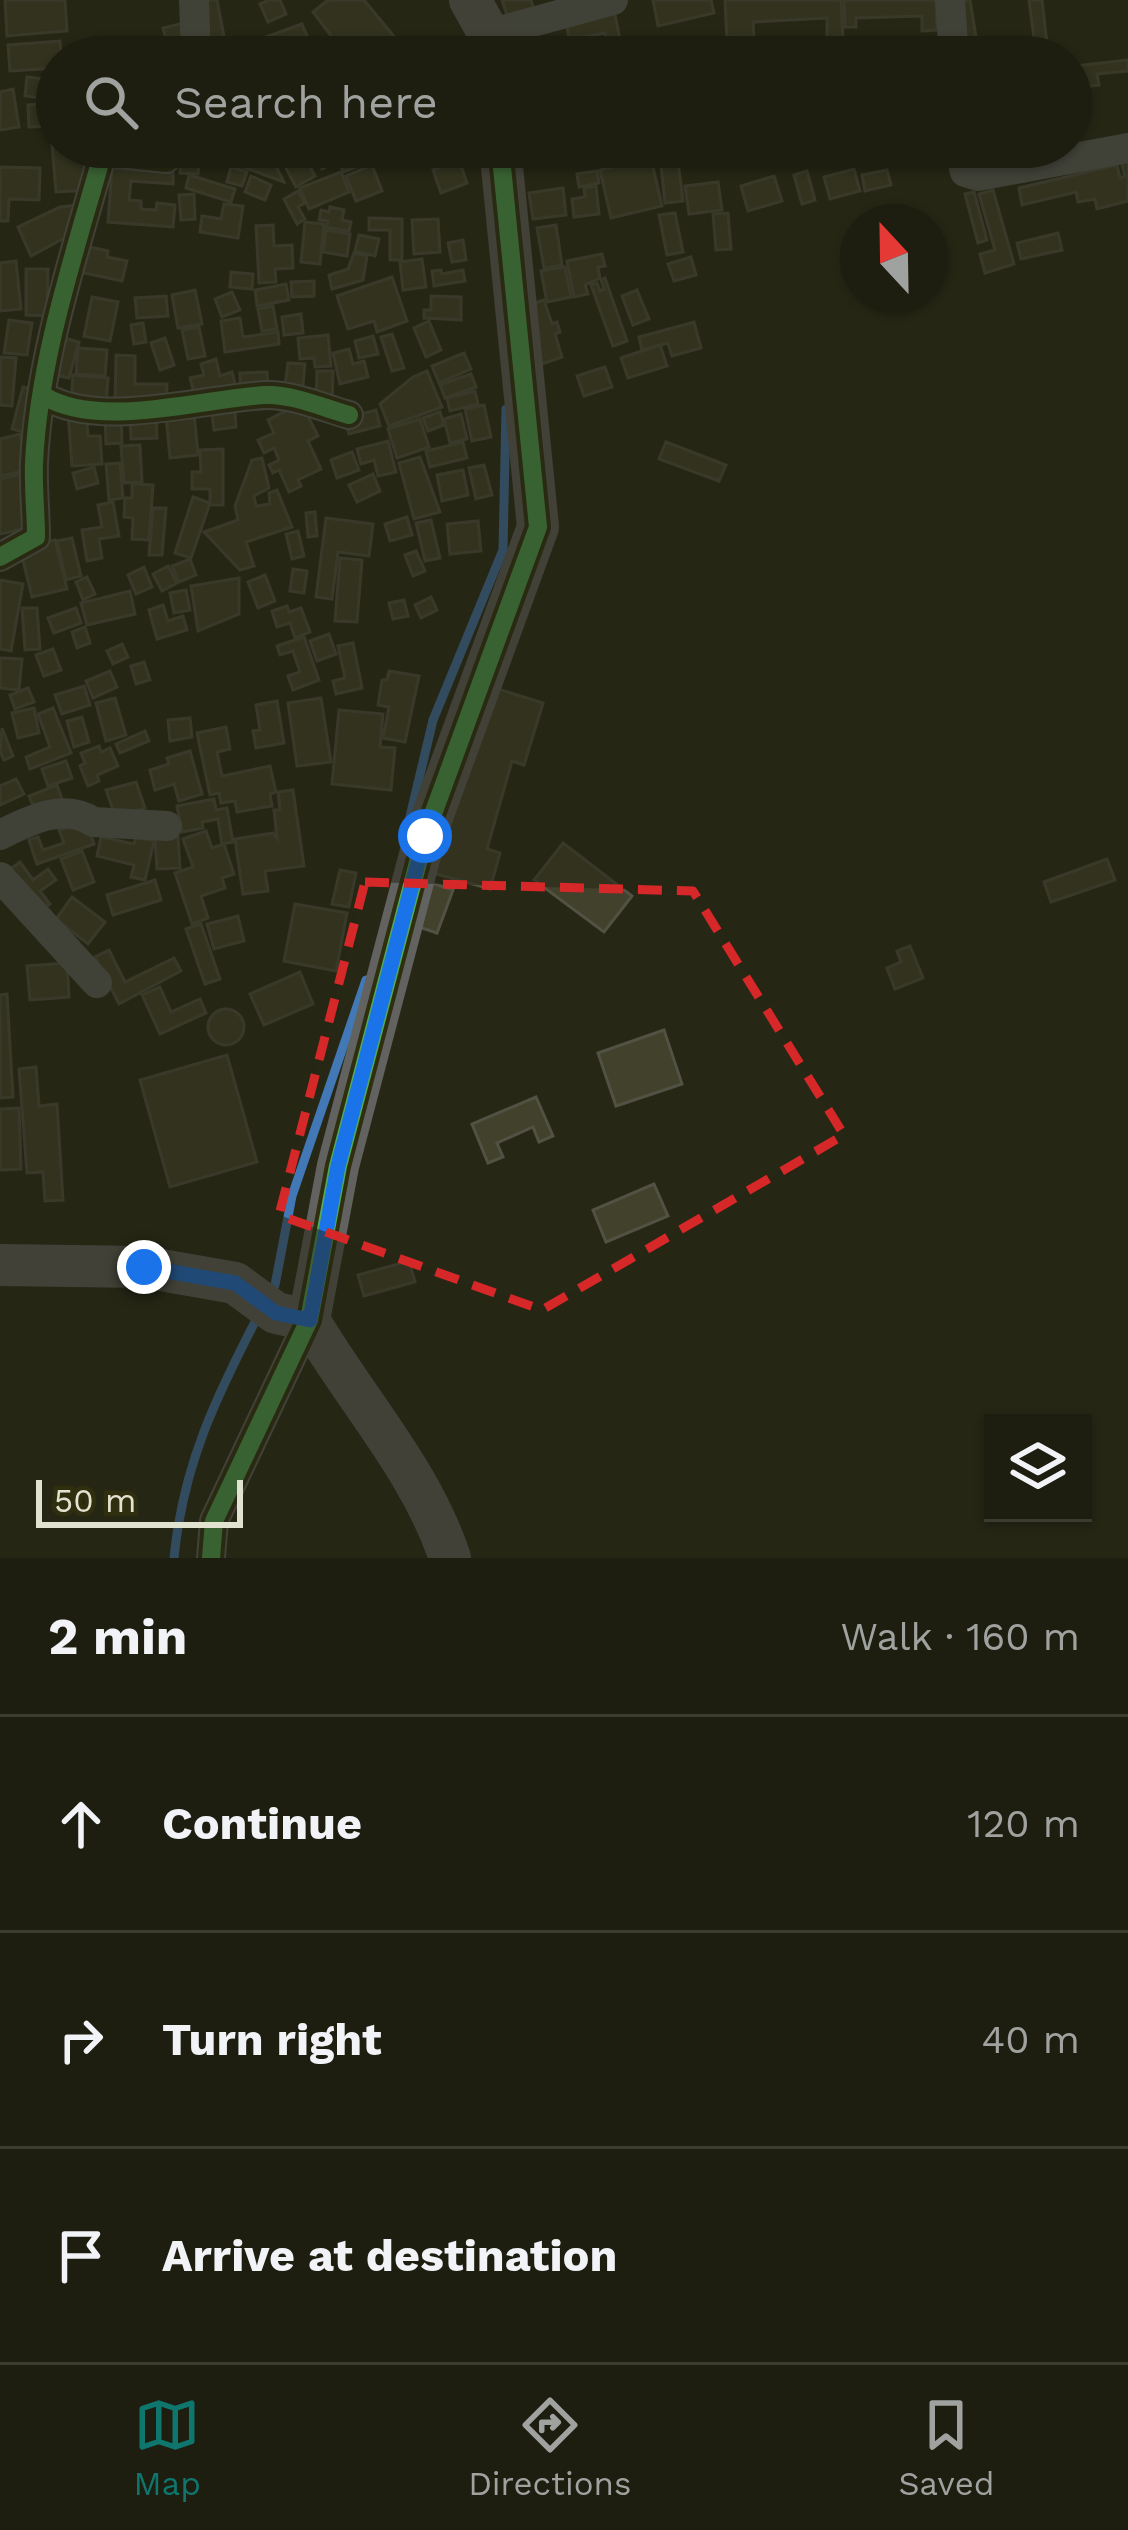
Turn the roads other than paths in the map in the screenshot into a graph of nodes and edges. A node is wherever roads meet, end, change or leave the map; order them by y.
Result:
1 (194, 0) edge
2 (613, 0) edge
3 (950, 0) edge
4 (483, 30) edge
5 (195, 36) edge
6 (953, 36) edge
7 (1128, 148) edge
8 (1092, 155) edge
9 (98, 168) edge
10 (502, 168) edge
11 (964, 168) edge
12 (1021, 168) edge
13 (44, 396) junction
14 (349, 415) dead end
15 (0, 557) edge
16 (167, 826) dead end
17 (0, 835) edge
18 (0, 877) edge
19 (97, 983) dead end
20 (0, 1265) edge
21 (293, 1317) junction
22 (211, 1558) edge
23 (450, 1558) edge

1 - 5 street
2 - 4 street
3 - 6 street
7 - 8 street
9 - 13 street
10 - 21 street
11 - 12 street
13 - 14 street
13 - 15 street
16 - 17 street
18 - 19 street
20 - 21 street
21 - 22 street
21 - 23 street

